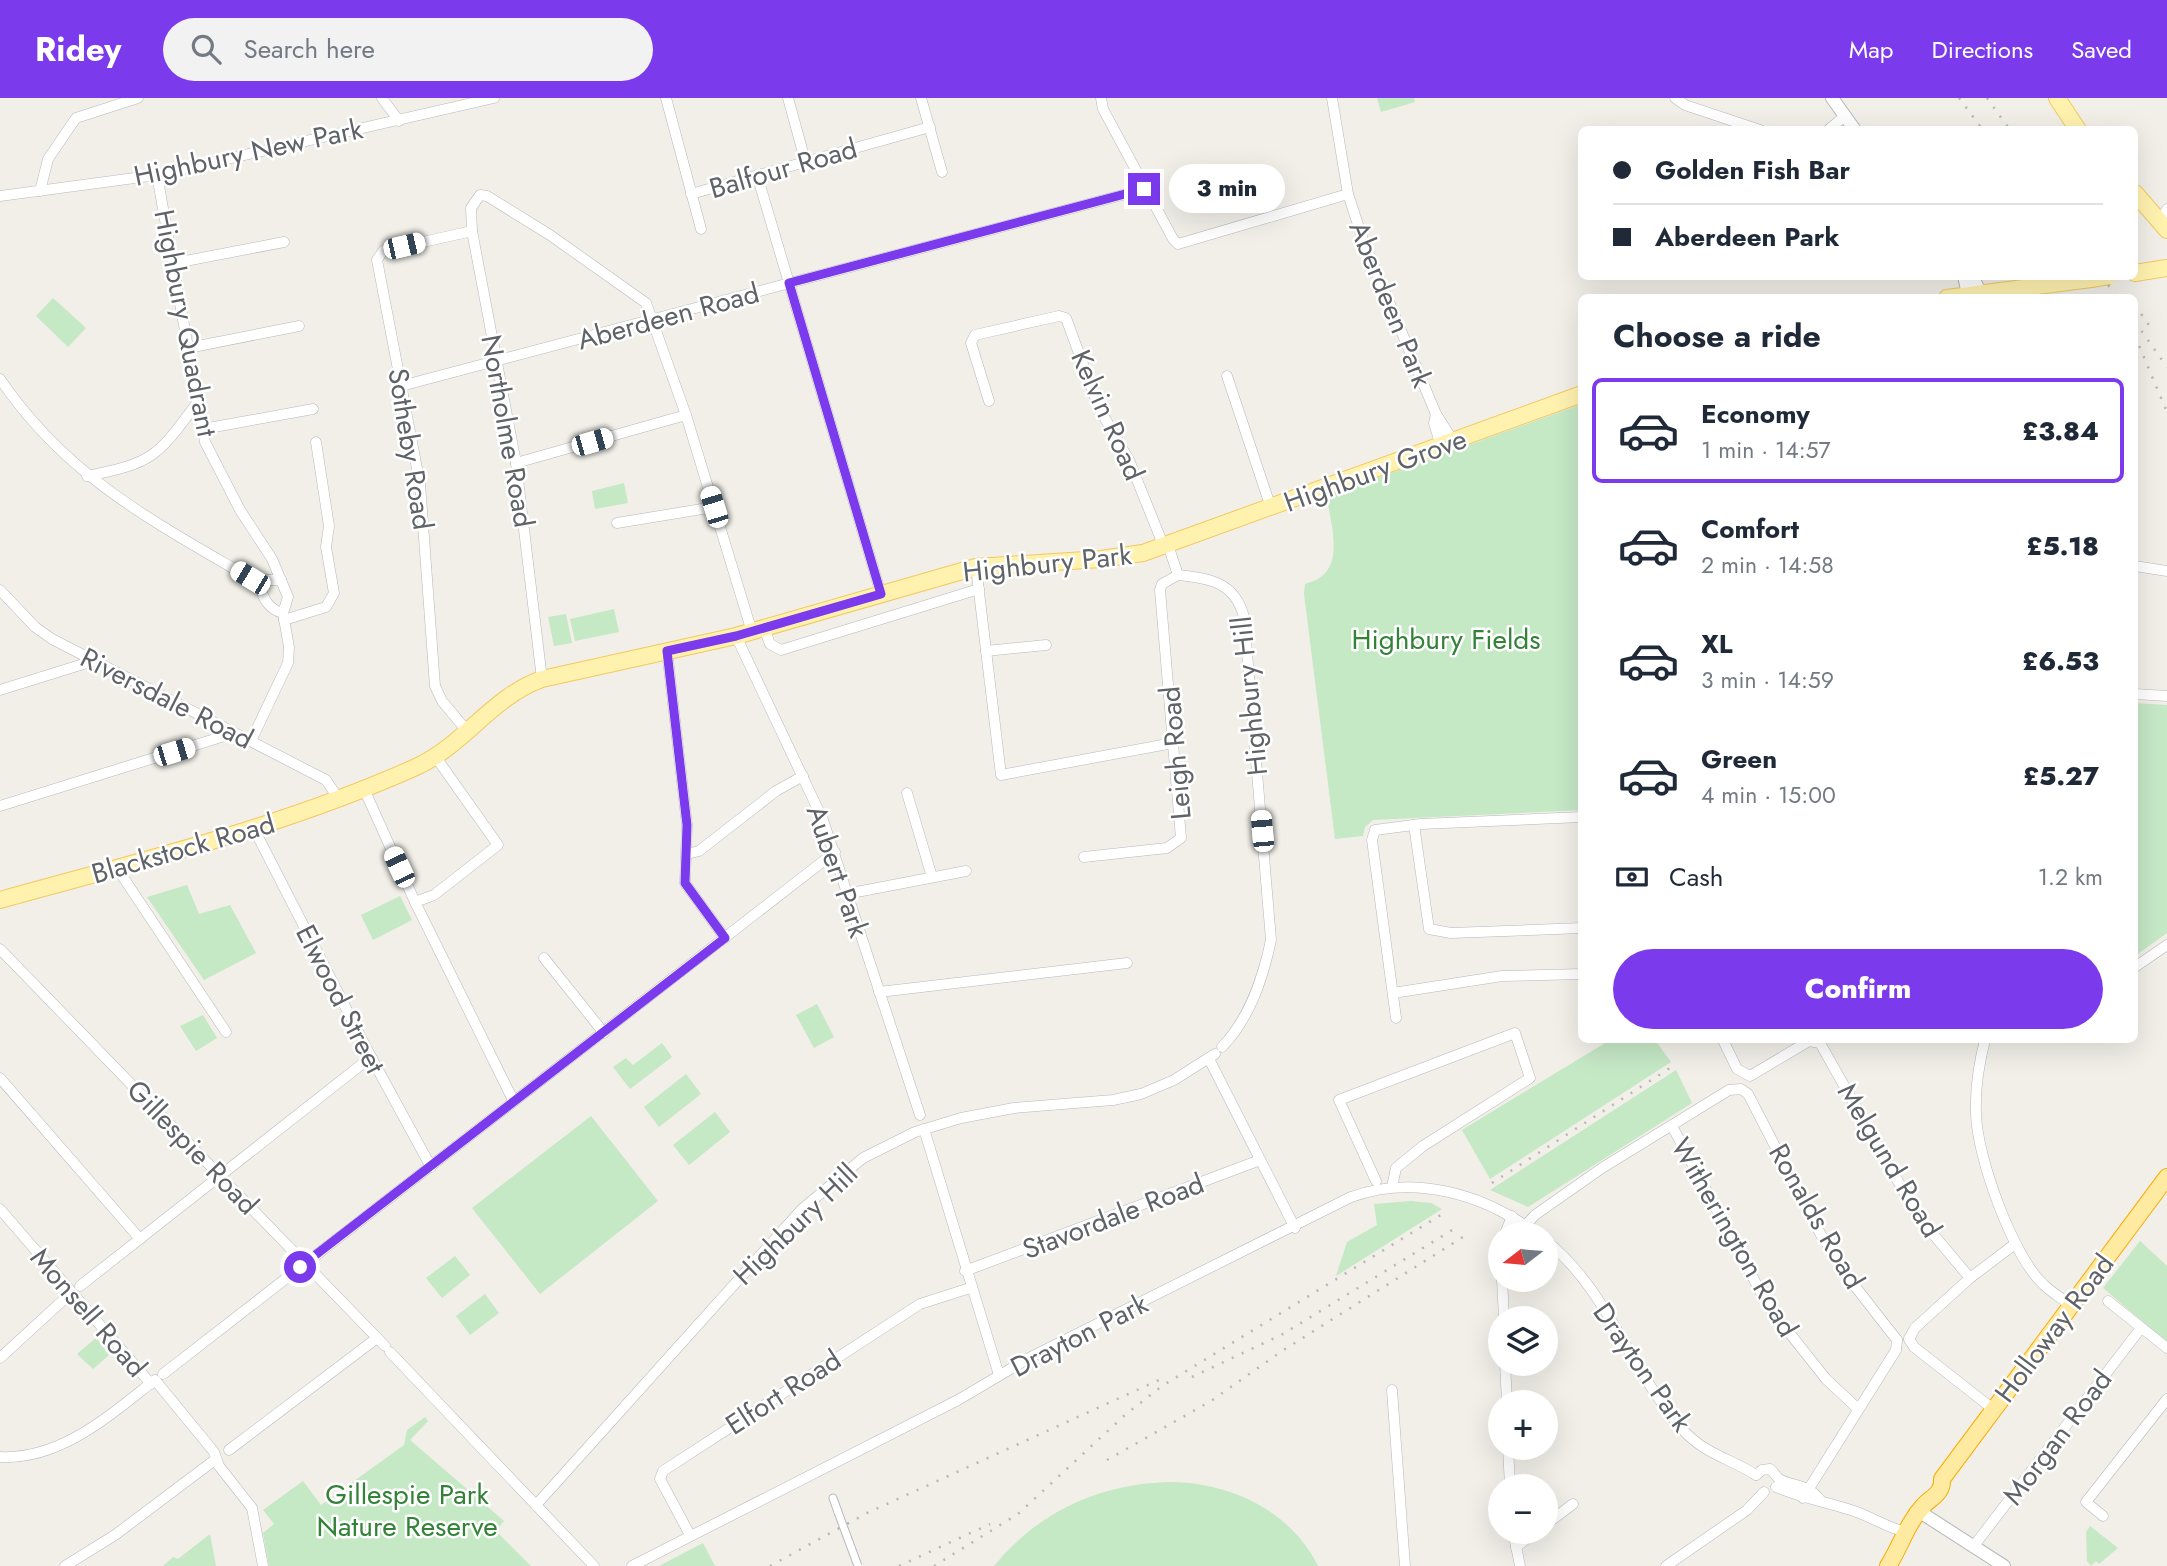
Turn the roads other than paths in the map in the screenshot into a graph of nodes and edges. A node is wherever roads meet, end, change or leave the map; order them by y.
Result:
1 (138, 98) edge
2 (382, 98) edge
3 (494, 98) edge
4 (666, 98) edge
5 (788, 98) edge
6 (921, 98) edge
7 (1101, 98) edge
8 (1332, 98) edge
9 (1675, 98) edge
10 (1832, 98) edge
11 (2057, 98) edge
12 (399, 121) junction
13 (1849, 125) edge
14 (1748, 126) edge
15 (2075, 126) edge
16 (930, 127) junction
17 (805, 160) junction
18 (942, 172) dead end
19 (157, 175) junction
20 (757, 175) junction
21 (1144, 189) junction
22 (40, 191) junction
23 (691, 194) junction
24 (1348, 194) junction
25 (0, 196) edge
26 (487, 196) joint
27 (2138, 196) edge
28 (2165, 220) edge
29 (701, 229) dead end
30 (472, 231) junction
31 (284, 242) dead end
32 (175, 263) junction
33 (2166, 270) edge
34 (2138, 273) edge
35 (1966, 280) edge
36 (1972, 280) edge
37 (2083, 280) edge
38 (789, 283) junction
39 (1974, 293) junction
40 (1969, 294) edge
41 (653, 319) junction
42 (299, 326) dead end
43 (188, 348) junction
44 (497, 362) junction
45 (1227, 376) dead end
46 (0, 379) edge
47 (401, 386) junction
48 (1578, 395) edge
49 (989, 401) dead end
50 (197, 403) junction
51 (313, 409) dead end
52 (686, 415) junction
53 (203, 429) junction
54 (316, 442) dead end
55 (1447, 444) junction
56 (516, 463) junction
57 (87, 476) junction
58 (714, 507) junction
59 (1271, 508) junction
60 (617, 523) dead end
61 (1166, 546) junction
62 (976, 567) junction
63 (2138, 567) edge
64 (2167, 572) edge
65 (1178, 575) junction
66 (281, 580) junction
67 (261, 586) junction
68 (979, 589) junction
69 (0, 590) edge
70 (881, 594) junction
71 (283, 616) junction
72 (751, 632) junction
73 (1046, 645) dead end
74 (667, 651) junction
75 (986, 651) junction
76 (93, 661) junction
77 (542, 679) junction
78 (0, 690) edge
79 (2138, 694) edge
80 (2167, 696) edge
81 (467, 731) junction
82 (234, 733) junction
83 (251, 741) junction
84 (1173, 743) junction
85 (435, 756) junction
86 (803, 776) junction
87 (364, 789) junction
88 (907, 793) dead end
89 (338, 798) junction
90 (0, 806) edge
91 (1578, 817) edge
92 (1413, 825) junction
93 (254, 829) junction
94 (835, 852) junction
95 (687, 854) junction
96 (1084, 856) dead end
97 (117, 868) junction
98 (966, 871) dead end
99 (932, 877) junction
100 (846, 894) junction
101 (0, 900) edge
102 (415, 902) junction
103 (1578, 928) edge
104 (725, 938) junction
105 (2167, 945) edge
106 (0, 948) edge
107 (544, 958) dead end
108 (1127, 963) dead end
109 (2138, 965) edge
110 (1578, 974) edge
111 (879, 992) junction
112 (1393, 993) junction
113 (1396, 1018) dead end
114 (226, 1032) dead end
115 (604, 1033) junction
116 (1724, 1043) edge
117 (1806, 1043) edge
118 (1821, 1043) edge
119 (1985, 1043) edge
120 (1215, 1054) junction
121 (371, 1057) junction
122 (0, 1077) edge
123 (513, 1100) junction
124 (920, 1115) dead end
125 (1672, 1126) junction
126 (924, 1129) junction
127 (1260, 1160) junction
128 (432, 1167) junction
129 (220, 1174) junction
130 (2167, 1177) edge
131 (1376, 1181) dead end
132 (1392, 1187) junction
133 (0, 1209) edge
134 (1513, 1216) junction
135 (1510, 1222) edge
136 (1522, 1222) edge
137 (1529, 1222) edge
138 (1295, 1228) junction
139 (140, 1238) junction
140 (2015, 1244) junction
141 (1558, 1252) edge
142 (305, 1263) junction
143 (965, 1271) junction
144 (1970, 1278) junction
145 (971, 1288) junction
146 (76, 1289) junction
147 (2108, 1301) dead end
148 (2070, 1305) junction
149 (2141, 1328) junction
150 (1909, 1339) junction
151 (1897, 1340) junction
152 (384, 1345) junction
153 (2167, 1348) edge
154 (0, 1358) edge
155 (999, 1375) junction
156 (156, 1379) junction
157 (1392, 1391) dead end
158 (2167, 1399) edge
159 (1857, 1408) junction
160 (1993, 1409) junction
161 (229, 1450) dead end
162 (0, 1457) edge
163 (216, 1460) junction
164 (1756, 1475) junction
165 (1777, 1482) junction
166 (1764, 1492) junction
167 (1805, 1493) junction
168 (833, 1498) dead end
169 (1573, 1504) dead end
170 (536, 1505) junction
171 (1923, 1508) junction
172 (1558, 1515) edge
173 (2103, 1516) dead end
174 (690, 1535) junction
175 (1903, 1536) junction
176 (1515, 1544) edge
177 (1520, 1544) edge
178 (1516, 1547) junction
179 (1973, 1547) junction
180 (65, 1566) edge
181 (263, 1566) edge
182 (594, 1566) edge
183 (632, 1566) edge
184 (858, 1566) edge
185 (1405, 1566) edge
186 (1520, 1566) edge
187 (1666, 1566) edge
188 (1876, 1566) edge
189 (1888, 1566) edge
190 (2004, 1566) edge

1 - 22 street
2 - 12 street
3 - 12 street, Highbury New Park
4 - 23 street, Balfour Road
5 - 17 street
6 - 16 street
7 - 21 street, Aberdeen Park
8 - 24 street, Aberdeen Park
9 - 14 street
10 - 13 street
11 - 15 main road
12 - 19 street, Highbury New Park
16 - 17 street, Balfour Road
16 - 18 street
17 - 20 street, Balfour Road
19 - 22 street, Highbury New Park
19 - 32 street, Highbury Quadrant
20 - 23 street, Balfour Road
20 - 38 street
21 - 24 street, Aberdeen Park
21 - 38 street, Aberdeen Road
22 - 25 street, Highbury New Park
23 - 29 street
24 - 55 street, Aberdeen Park
26 - 30 street, Northolme Road
26 - 41 street, Aubert Park
27 - 28 main road
30 - 44 street, Northolme Road
30 - 47 street, Sotheby Road
31 - 32 street
32 - 43 street, Highbury Quadrant
33 - 34 main road
35 - 39 street
36 - 39 street
37 - 39 main road, bridge
38 - 41 street, Aberdeen Road
38 - 70 street
39 - 40 main road
41 - 44 street, Aberdeen Road
41 - 52 street, Aubert Park
42 - 43 street
43 - 50 street, Highbury Quadrant
44 - 47 street, Aberdeen Road
44 - 56 street, Northolme Road
45 - 59 street
46 - 57 street
47 - 81 street, Sotheby Road
48 - 55 main road, Highbury Grove
49 - 61 street, Kelvin Road
50 - 53 street, Highbury Quadrant
50 - 57 street
51 - 53 street
52 - 56 street
52 - 58 street, Aubert Park
53 - 66 street, Highbury Quadrant
54 - 71 street
55 - 59 main road, Highbury Grove
56 - 77 street, Northolme Road
57 - 67 street
58 - 60 street
58 - 72 street, Aubert Park
59 - 61 main road, Highbury Grove
61 - 62 main road, Highbury Park
61 - 65 street
62 - 68 street
62 - 70 main road, Highbury Park
63 - 64 street
65 - 84 street, Leigh Road
65 - 120 street, Highbury Hill
66 - 67 street
66 - 71 street, Highbury Quadrant
67 - 71 street
68 - 72 street, Highbury Park
68 - 75 street
69 - 76 street, Riversdale Road
70 - 72 main road, Highbury Park
71 - 83 street, Highbury Quadrant
72 - 74 main road, Highbury Park
72 - 86 street, Aubert Park
73 - 75 street
74 - 77 main road, Highbury Park
74 - 95 street
75 - 84 street
76 - 78 street
76 - 82 street, Riversdale Road
77 - 81 main road, Highbury Park
79 - 80 street
81 - 85 main road, Highbury Park
82 - 83 street, Riversdale Road
82 - 90 street
83 - 89 street, Riversdale Road
84 - 96 street, Leigh Road
85 - 87 main road, Highbury Park
85 - 102 street
86 - 94 street, Aubert Park
86 - 95 street
87 - 89 main road, Blackstock Road
87 - 102 street
88 - 99 street
89 - 93 main road, Blackstock Road
91 - 92 street
92 - 103 street
92 - 112 street
93 - 97 main road, Blackstock Road
93 - 121 street, Elwood Street
94 - 100 street, Aubert Park
94 - 104 street
95 - 104 street
97 - 101 main road, Blackstock Road
97 - 114 street
98 - 99 street
99 - 100 street
100 - 111 street, Aubert Park
102 - 123 street
104 - 115 street
105 - 109 street
106 - 129 street, Gillespie Road
107 - 115 street
108 - 111 street
110 - 112 street
111 - 124 street, Aubert Park
112 - 113 street
115 - 123 street
116 - 117 street
118 - 144 street, Melgund Road
119 - 140 street
120 - 126 street, Highbury Hill
120 - 127 street
121 - 128 street, Elwood Street
121 - 129 street
122 - 139 street
123 - 128 street
125 - 137 street
125 - 151 street, Ronalds Road
125 - 159 street, Witherington Road
126 - 143 street
126 - 170 street, Highbury Hill
127 - 138 street
127 - 143 street, Stavordale Road
128 - 142 street
129 - 139 street
129 - 142 street, Gillespie Road
130 - 148 highway, Holloway Road
131 - 132 street
132 - 134 street, Drayton Park
132 - 138 street, Drayton Park
133 - 146 street, Monsell Road
134 - 135 street
134 - 136 street, Drayton Park
138 - 155 street, Drayton Park
139 - 146 street
140 - 144 street
140 - 148 street
141 - 164 street, Drayton Park
142 - 152 street, Gillespie Road
142 - 156 street
143 - 145 street
144 - 150 street
145 - 155 street
145 - 174 street, Elfort Road
146 - 154 street
146 - 156 street, Monsell Road
147 - 149 street
148 - 160 highway, Holloway Road
149 - 153 street
149 - 179 street, Morgan Road
150 - 151 street
150 - 160 street
151 - 159 street
152 - 161 street
152 - 170 street, Gillespie Road
155 - 174 street, Drayton Park
156 - 162 street
156 - 163 street, Monsell Road
157 - 185 street
158 - 173 street
159 - 167 street
160 - 171 highway, Holloway Road
163 - 180 street
163 - 181 street, Monsell Road
164 - 165 street, Drayton Park
164 - 166 street
165 - 166 street
165 - 167 street, Drayton Park
166 - 187 street
167 - 175 street, Drayton Park
168 - 184 street, bridge
169 - 172 street
170 - 182 street, Gillespie Road
171 - 175 highway, Holloway Road
171 - 179 street
174 - 183 street, Drayton Park
175 - 188 highway, Holloway Road
175 - 189 highway, Holloway Road
176 - 178 street
177 - 178 street
178 - 186 street
179 - 190 street

